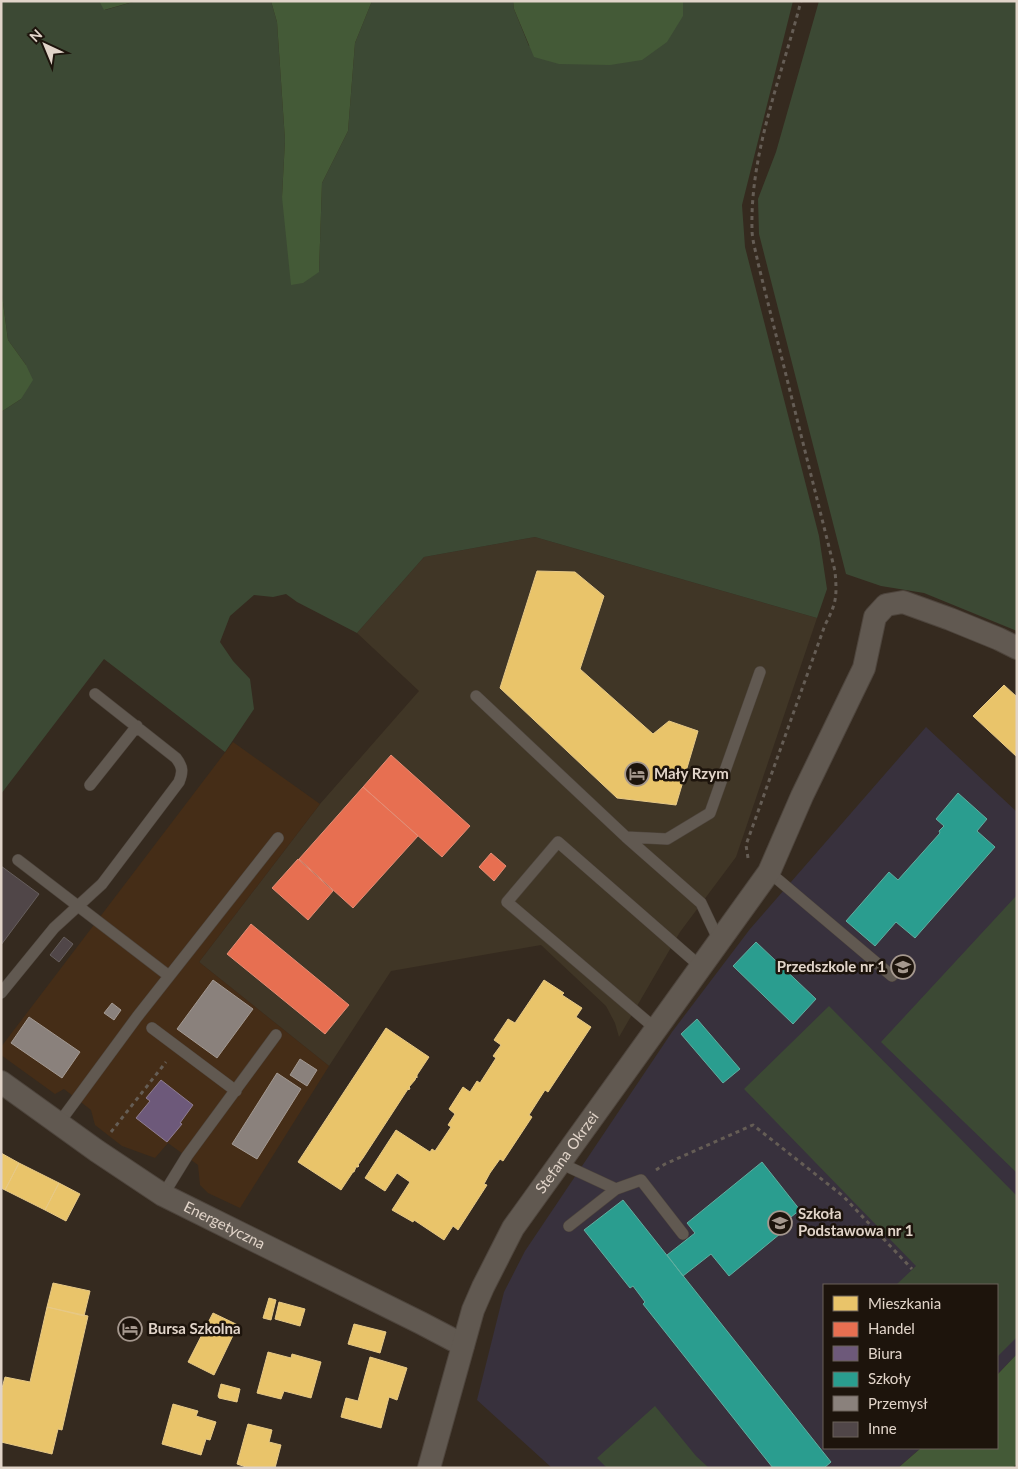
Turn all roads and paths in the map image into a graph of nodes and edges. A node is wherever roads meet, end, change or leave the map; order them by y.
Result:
1 (801, 1) edge
2 (1017, 648) edge
3 (760, 672) dead end
4 (95, 694) dead end
5 (476, 696) dead end
6 (136, 726) junction
7 (90, 786) dead end
8 (626, 837) junction
9 (278, 838) dead end
10 (18, 860) dead end
11 (763, 880) junction
12 (77, 906) junction
13 (720, 941) junction
14 (701, 967) junction
15 (169, 976) junction
16 (892, 976) dead end
17 (1, 993) edge
18 (152, 1028) dead end
19 (656, 1029) junction
20 (276, 1035) dead end
21 (178, 1048) junction
22 (1, 1082) edge
23 (236, 1091) junction
24 (59, 1123) junction
25 (108, 1135) dead end
26 (560, 1164) junction
27 (641, 1180) junction
28 (616, 1190) junction
29 (163, 1194) junction
30 (569, 1226) dead end
31 (683, 1234) dead end
32 (912, 1268) dead end
33 (463, 1344) junction
34 (429, 1468) edge

1 - 11 path
2 - 11 street, Stefana Okrzei
3 - 8 lane
4 - 6 lane
5 - 8 lane
6 - 7 lane
6 - 12 lane
8 - 13 lane
9 - 15 lane
10 - 12 lane
11 - 13 street, Stefana Okrzei
11 - 16 lane
12 - 15 lane
12 - 17 lane
13 - 14 street, Stefana Okrzei
14 - 19 street, Stefana Okrzei
14 - 19 lane
15 - 24 lane
18 - 21 lane
19 - 26 street, Stefana Okrzei
20 - 23 lane
21 - 23 lane
21 - 25 path
22 - 24 street, Energetyczna
23 - 29 lane
24 - 29 street, Energetyczna
26 - 28 lane
26 - 33 street, Stefana Okrzei
27 - 28 lane
27 - 31 lane
27 - 32 path
28 - 30 lane
29 - 33 street, Energetyczna
33 - 34 street, Stefana Okrzei

